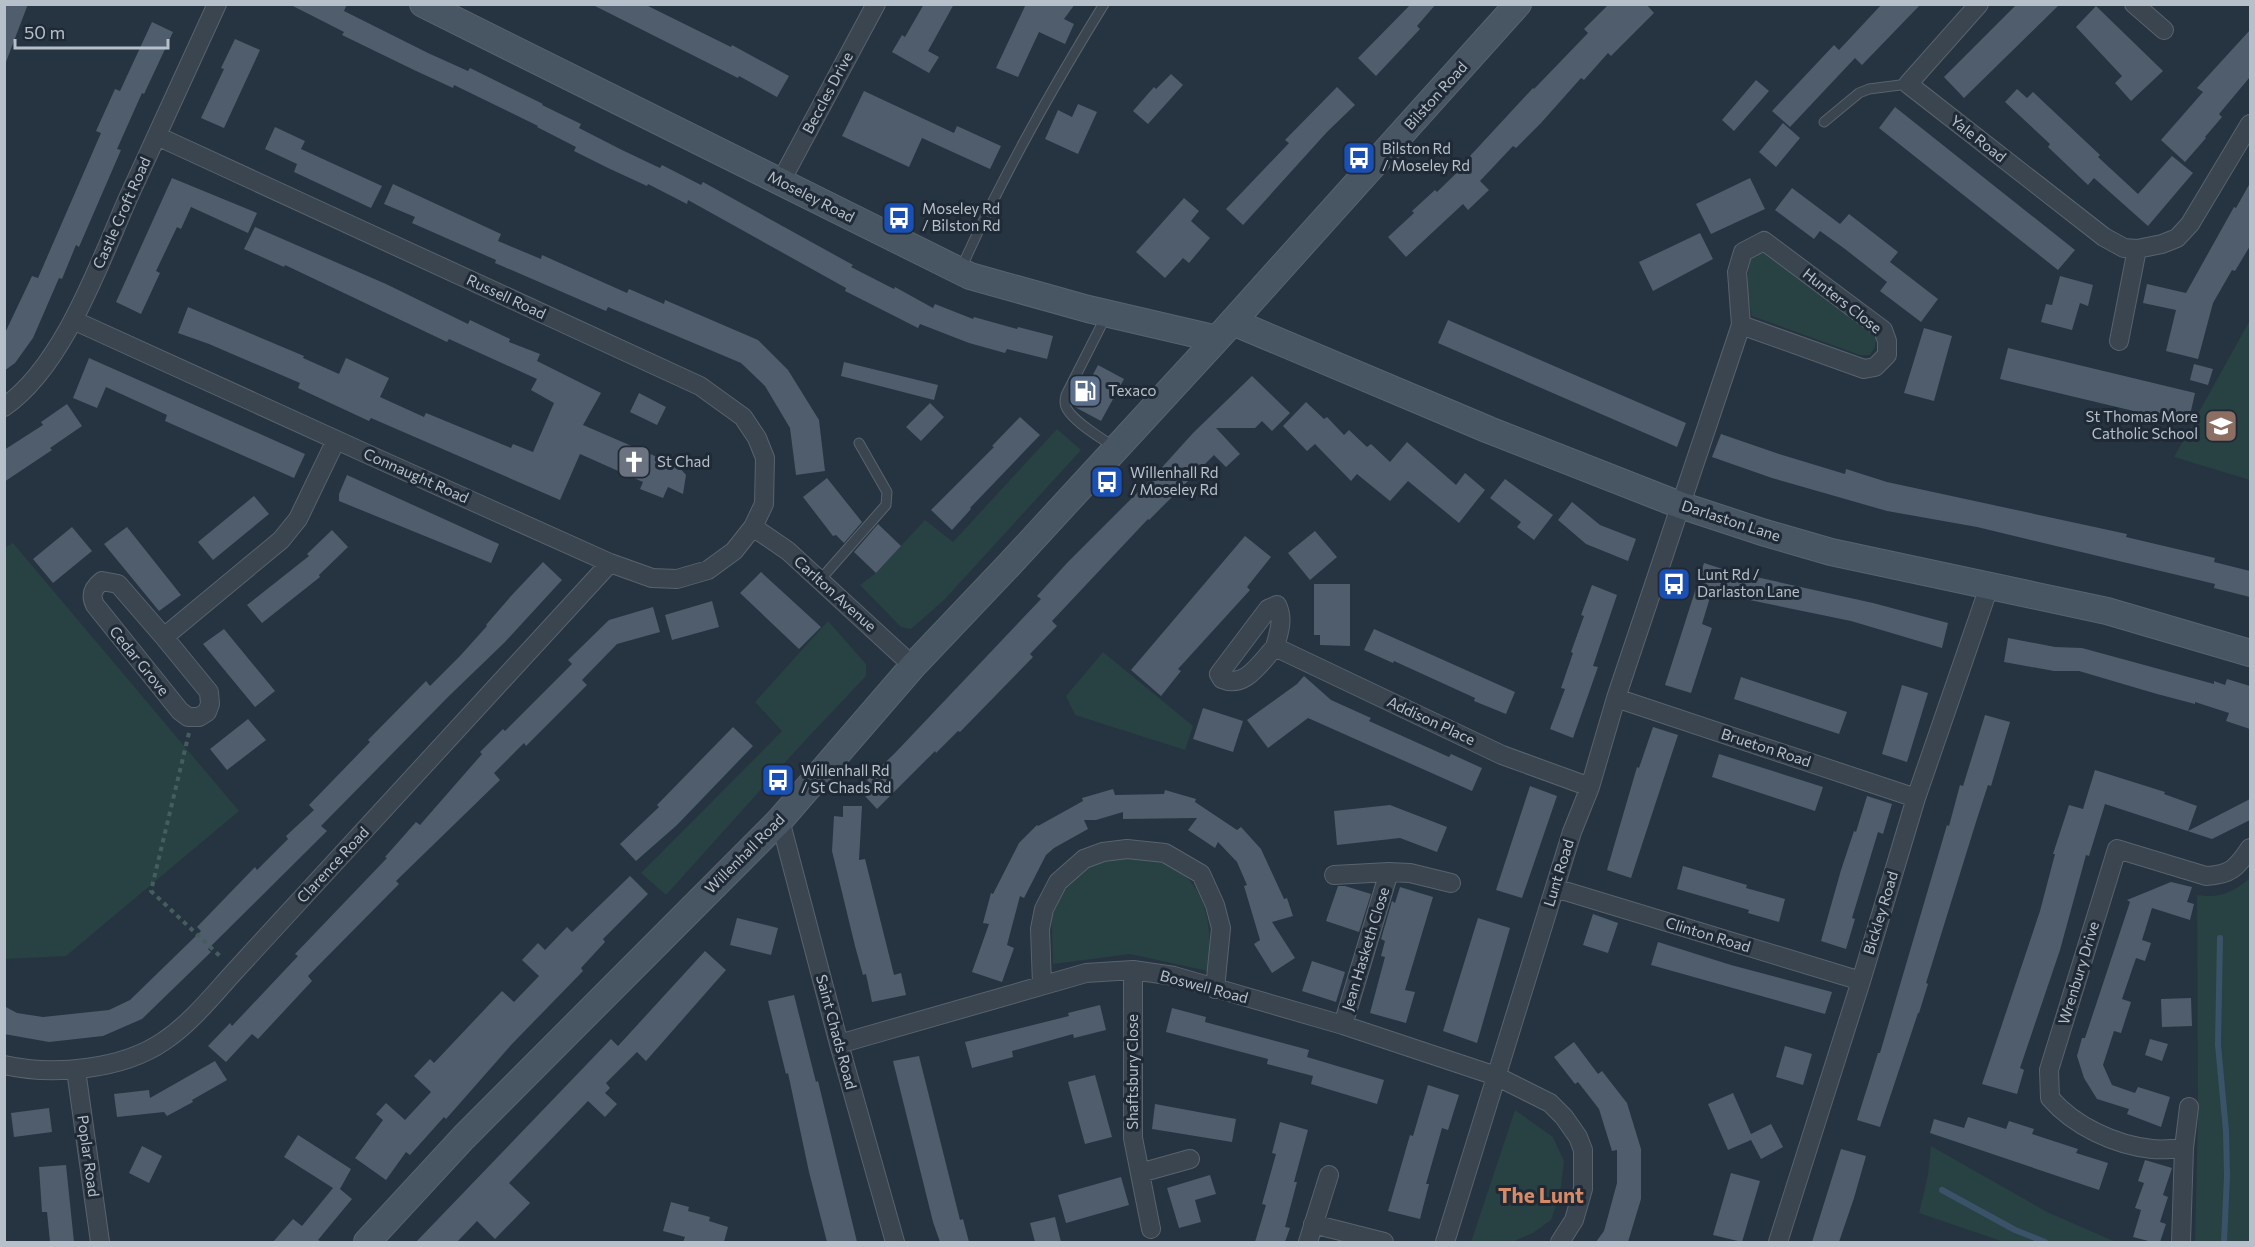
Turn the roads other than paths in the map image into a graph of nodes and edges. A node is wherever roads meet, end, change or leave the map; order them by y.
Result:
1 (217, 4) edge
2 (423, 4) edge
3 (876, 4) edge
4 (1104, 4) edge
5 (1518, 4) edge
6 (1979, 4) edge
7 (2134, 4) edge
8 (2164, 30) dead end
9 (1908, 84) junction
10 (1824, 122) dead end
11 (2250, 124) edge
12 (157, 136) junction
13 (781, 181) junction
14 (2137, 249) junction
15 (960, 272) junction
16 (1107, 314) junction
17 (73, 320) junction
18 (1741, 326) junction
19 (1225, 330) junction
20 (2119, 341) dead end
21 (4, 407) edge
22 (336, 440) junction
23 (859, 443) dead end
24 (1116, 449) junction
25 (1680, 505) junction
26 (753, 526) junction
27 (610, 563) junction
28 (820, 580) junction
29 (1990, 584) junction
30 (164, 638) junction
31 (1275, 647) dead end
32 (2250, 653) edge
33 (912, 666) junction
34 (1616, 698) junction
35 (1590, 787) junction
36 (1916, 798) junction
37 (780, 820) junction
38 (2250, 849) edge
39 (1389, 872) junction
40 (1334, 875) dead end
41 (1451, 883) dead end
42 (1555, 888) junction
43 (1133, 970) junction
44 (1861, 981) junction
45 (1042, 986) junction
46 (1215, 988) junction
47 (1343, 1025) junction
48 (839, 1044) junction
49 (4, 1065) edge
50 (76, 1070) junction
51 (1496, 1076) junction
52 (2189, 1107) dead end
53 (2184, 1148) junction
54 (1190, 1159) dead end
55 (1140, 1173) junction
56 (1329, 1175) dead end
57 (1313, 1224) junction
58 (1151, 1229) dead end
59 (100, 1242) edge
60 (367, 1242) edge
61 (895, 1242) edge
62 (1308, 1242) edge
63 (1384, 1242) edge
64 (1445, 1242) edge
65 (1560, 1242) edge
66 (1778, 1242) edge
67 (2181, 1242) edge

1 - 12 street, Castle Croft Road
2 - 13 street, Moseley Road
3 - 13 street, Beccles Drive
4 - 15 lane
5 - 19 street, Bilston Road
6 - 9 street
7 - 8 street
9 - 10 lane
9 - 14 street, Yale Road
11 - 14 street
12 - 17 street, Castle Croft Road
12 - 26 street, Russell Road
13 - 15 street, Moseley Road
14 - 20 street
15 - 16 street, Moseley Road
16 - 19 street, Moseley Road
16 - 24 lane
17 - 21 street, Castle Croft Road
17 - 22 street, Connaught Road
18 - 18 street, Hunters Close
18 - 25 street, Hunters Close
19 - 24 street, Willenhall Road
19 - 25 street, Darlaston Lane
22 - 27 street, Connaught Road
22 - 30 street
23 - 28 lane
24 - 33 street, Willenhall Road
25 - 29 street, Darlaston Lane
25 - 34 street, Lunt Road
26 - 27 street, Connaught Road
26 - 28 street, Carlton Avenue
27 - 50 street, Clarence Road
28 - 33 street, Carlton Avenue
29 - 32 street, Darlaston Lane
29 - 36 street, Bickley Road
30 - 30 street, Cedar Grove
31 - 35 street, Addison Place
33 - 37 street, Willenhall Road
34 - 35 street, Lunt Road
34 - 36 street, Brueton Road
35 - 42 street, Lunt Road
36 - 44 street, Bickley Road
37 - 48 street, Saint Chads Road
37 - 60 street, Willenhall Road
38 - 53 street, Wrenbury Drive
39 - 40 street, Jean Hasketh Close
39 - 41 street, Jean Hasketh Close
39 - 47 street, Jean Hasketh Close
42 - 44 street, Clinton Road
42 - 51 street, Lunt Road
43 - 45 street, Boswell Road
43 - 46 street, Boswell Road
43 - 55 street, Shaftsbury Close
44 - 66 street, Bickley Road
45 - 46 street
45 - 48 street, Boswell Road
46 - 47 street, Boswell Road
47 - 51 street, Boswell Road
48 - 61 street, Saint Chads Road
49 - 50 street, Clarence Road
50 - 59 street, Poplar Road
51 - 64 street, Lunt Road
51 - 65 street, Boswell Road
52 - 53 street
53 - 67 street
54 - 55 street
55 - 58 street, Shaftsbury Close
56 - 57 street
57 - 62 street
57 - 63 street

